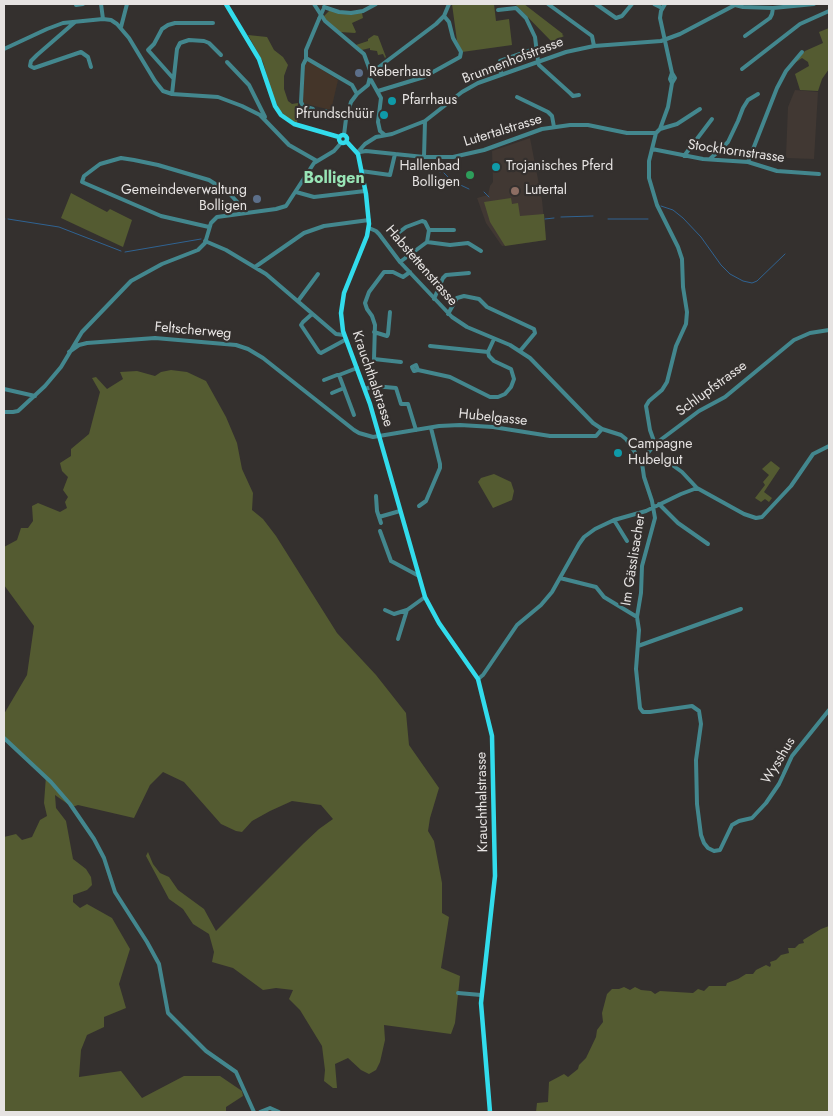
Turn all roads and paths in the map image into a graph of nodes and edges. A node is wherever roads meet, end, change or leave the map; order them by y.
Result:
1 (83, 4) edge
2 (101, 4) edge
3 (127, 4) edge
4 (226, 4) edge
5 (314, 4) edge
6 (376, 4) edge
7 (449, 4) edge
8 (548, 4) edge
9 (596, 4) edge
10 (632, 4) edge
11 (654, 4) edge
12 (735, 4) edge
13 (814, 4) edge
14 (76, 5) edge
15 (663, 6) edge
16 (324, 7) edge
17 (773, 8) junction
18 (498, 10) dead end
19 (829, 11) edge
20 (444, 16) junction
21 (103, 19) junction
22 (76, 21) junction
23 (213, 23) dead end
24 (121, 27) junction
25 (745, 36) dead end
26 (665, 40) junction
27 (594, 46) junction
28 (537, 48) junction
29 (4, 50) edge
30 (802, 52) dead end
31 (221, 55) dead end
32 (306, 58) junction
33 (538, 61) junction
34 (227, 62) dead end
35 (91, 67) dead end
36 (742, 69) dead end
37 (371, 73) junction
38 (502, 74) junction
39 (174, 78) junction
40 (371, 80) junction
41 (367, 87) junction
42 (377, 90) junction
43 (172, 94) junction
44 (357, 94) junction
45 (758, 94) dead end
46 (579, 95) dead end
47 (518, 97) dead end
48 (313, 109) dead end
49 (700, 109) dead end
50 (325, 111) dead end
51 (346, 119) junction
52 (712, 119) dead end
53 (267, 121) junction
54 (425, 121) junction
55 (378, 122) junction
56 (554, 127) junction
57 (660, 129) junction
58 (656, 133) junction
59 (385, 135) junction
60 (342, 136) junction
61 (376, 138) junction
62 (344, 142) junction
63 (652, 149) junction
64 (357, 153) junction
65 (396, 154) junction
66 (684, 156) junction
67 (424, 157) junction
68 (317, 160) junction
69 (710, 160) junction
70 (748, 162) junction
71 (361, 171) junction
72 (819, 174) dead end
73 (365, 191) junction
74 (296, 192) junction
75 (244, 213) junction
76 (369, 220) junction
77 (209, 227) junction
78 (369, 228) junction
79 (429, 230) junction
80 (454, 230) dead end
81 (393, 237) dead end
82 (205, 241) junction
83 (427, 242) junction
84 (481, 251) dead end
85 (400, 262) junction
86 (255, 267) junction
87 (410, 272) junction
88 (318, 274) dead end
89 (469, 274) dead end
90 (434, 299) junction
91 (298, 301) junction
92 (390, 312) dead end
93 (312, 314) junction
94 (448, 314) junction
95 (829, 330) edge
96 (374, 332) junction
97 (344, 337) junction
98 (494, 339) junction
99 (430, 346) dead end
100 (520, 351) junction
101 (69, 352) junction
102 (488, 352) junction
103 (400, 362) dead end
104 (357, 368) junction
105 (418, 370) dead end
106 (338, 376) junction
107 (324, 380) dead end
108 (344, 388) junction
109 (4, 389) edge
110 (365, 389) junction
111 (332, 393) dead end
112 (35, 396) junction
113 (4, 412) edge
114 (354, 415) dead end
115 (431, 428) junction
116 (602, 429) junction
117 (416, 430) junction
118 (379, 436) junction
119 (655, 444) junction
120 (829, 446) edge
121 (642, 463) junction
122 (696, 488) junction
123 (376, 496) dead end
124 (659, 504) junction
125 (419, 506) dead end
126 (653, 508) junction
127 (400, 510) junction
128 (379, 517) junction
129 (614, 520) junction
130 (380, 523) dead end
131 (380, 531) dead end
132 (627, 540) dead end
133 (708, 544) dead end
134 (565, 570) junction
135 (419, 576) junction
136 (560, 578) junction
137 (569, 579) junction
138 (426, 597) junction
139 (741, 609) dead end
140 (385, 610) dead end
141 (407, 610) junction
142 (637, 617) junction
143 (398, 639) dead end
144 (638, 646) junction
145 (478, 679) junction
146 (829, 710) edge
147 (642, 711) joint
148 (4, 738) edge
149 (458, 993) dead end
150 (482, 995) junction
151 (254, 1111) edge
152 (261, 1111) edge
153 (279, 1112) edge
154 (490, 1112) edge

1 - 14 street
2 - 21 street
3 - 24 street
4 - 60 main road
5 - 37 street
6 - 16 street
7 - 20 street
8 - 27 street
9 - 10 street
11 - 15 street
12 - 17 street
12 - 26 street, Brunnenhofstrasse
13 - 17 street
15 - 26 street
16 - 32 street, bridge
17 - 25 street
18 - 28 street
19 - 36 street
20 - 37 street
20 - 42 street
21 - 22 street
21 - 24 street
22 - 29 street
22 - 35 street
23 - 39 street
24 - 43 street
26 - 27 street, Brunnenhofstrasse
26 - 57 street
27 - 33 street, Brunnenhofstrasse
28 - 33 street
28 - 38 street
30 - 70 street
31 - 39 street
32 - 44 street
32 - 48 street
33 - 38 street, Brunnenhofstrasse
33 - 46 street
34 - 53 street
37 - 40 street
38 - 54 street, Brunnenhofstrasse
39 - 43 street
40 - 41 street
40 - 42 street
41 - 42 street
41 - 44 street
42 - 55 street
43 - 53 street
44 - 51 street
45 - 69 street
47 - 56 street
49 - 57 street
50 - 51 street
51 - 60 street
52 - 66 street
53 - 68 street
54 - 59 street, Brunnenhofstrasse
54 - 67 street
55 - 59 street
55 - 61 street
56 - 58 street, Lutertalstrasse
56 - 67 street, Lutertalstrasse
57 - 58 street
58 - 63 street
59 - 61 street, Brunnenhofstrasse
60 - 62 main road
61 - 64 street, Brunnenhofstrasse
62 - 64 main road
62 - 68 street
63 - 66 street, Stockhornstrasse
63 - 119 street
64 - 65 street, Lutertalstrasse
64 - 71 main road, Krauchthalstrasse
65 - 67 street, Lutertalstrasse
65 - 71 street
66 - 69 street, Stockhornstrasse
68 - 74 street
69 - 70 street, Stockhornstrasse
70 - 72 street, Stockhornstrasse
71 - 73 main road, Krauchthalstrasse
73 - 74 street
73 - 76 main road, Krauchthalstrasse
74 - 75 street
75 - 77 street
75 - 77 street
76 - 78 main road, Krauchthalstrasse
76 - 86 street
77 - 82 street
78 - 85 street, Habstettenstrasse
78 - 97 main road, Krauchthalstrasse
79 - 80 street
79 - 81 street
79 - 83 street
82 - 86 street
82 - 101 street
83 - 84 street
83 - 85 street
85 - 87 street, Habstettenstrasse
86 - 91 street
87 - 90 street, Habstettenstrasse
87 - 96 street
88 - 91 street
89 - 90 street
90 - 94 street, Habstettenstrasse
91 - 93 street
92 - 96 street
93 - 97 street
93 - 97 street
94 - 98 street, Habstettenstrasse
94 - 100 street
95 - 119 street, Schlupfstrasse
96 - 103 street
97 - 104 main road, Krauchthalstrasse
98 - 100 street, Habstettenstrasse
98 - 102 street
99 - 102 street
100 - 116 street, Habstettenstrasse
101 - 112 street
101 - 118 street, Feltscherweg
102 - 105 street
104 - 106 street
104 - 110 main road, Krauchthalstrasse
106 - 107 street
106 - 108 street
108 - 111 street
108 - 114 street
109 - 112 street
110 - 117 street
110 - 118 main road, Krauchthalstrasse
112 - 113 street
115 - 116 street, Hubelgasse
115 - 117 street, Hubelgasse
115 - 125 street
116 - 121 street, Habstettenstrasse
117 - 118 street, Hubelgasse
118 - 127 main road, Krauchthalstrasse
119 - 121 street, Schlupfstrasse
120 - 122 street
121 - 122 street
121 - 126 street
122 - 124 street
123 - 128 street
124 - 126 street
124 - 133 street
126 - 129 street
126 - 142 street, Im Gässlisacher
127 - 128 street
127 - 135 main road, Krauchthalstrasse
128 - 130 street
129 - 132 street
129 - 134 street
131 - 135 street
134 - 136 street
134 - 137 street
135 - 138 main road, Krauchthalstrasse
136 - 137 street
136 - 145 street
137 - 142 street
138 - 141 street
138 - 145 main road, Krauchthalstrasse
139 - 144 street
140 - 141 street
141 - 143 street
142 - 144 street, Im Gässlisacher
144 - 147 street, Im Gässlisacher
145 - 150 main road, Krauchthalstrasse
146 - 147 street, Wysshus
148 - 151 street
149 - 150 street
150 - 154 main road, Krauchthalstrasse
151 - 152 street
152 - 153 street

